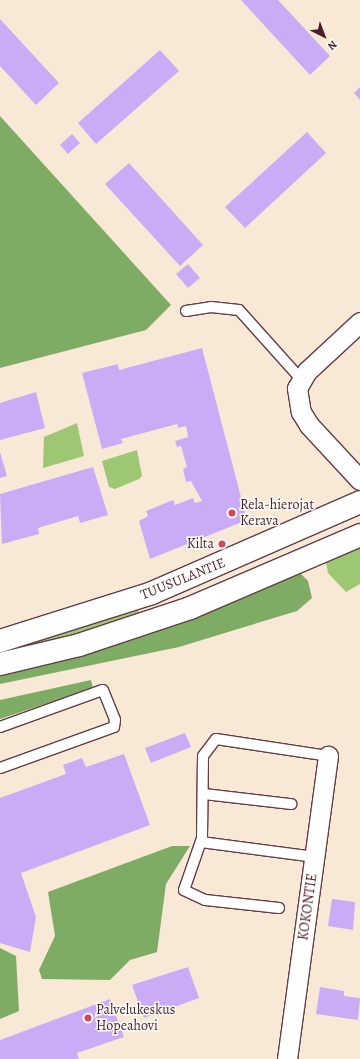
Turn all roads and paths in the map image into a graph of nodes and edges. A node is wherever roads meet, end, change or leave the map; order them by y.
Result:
1 (186, 311) dead end
2 (360, 322) edge
3 (300, 378) junction
4 (360, 480) edge
5 (360, 502) edge
6 (360, 535) edge
7 (0, 641) edge
8 (0, 664) edge
9 (0, 726) edge
10 (328, 756) joint
11 (0, 768) edge
12 (204, 794) junction
13 (291, 804) dead end
14 (202, 842) junction
15 (315, 858) junction
16 (279, 908) dead end
17 (287, 1059) edge

1 - 3 lane
2 - 3 street
3 - 4 street
5 - 7 main road, TUUSULANTIE
6 - 8 main road, TUUSULANTIE
9 - 11 lane
10 - 12 lane
10 - 15 street, KOKONTIE
12 - 13 lane
12 - 14 lane
14 - 15 lane
14 - 16 lane
15 - 17 street, KOKONTIE

